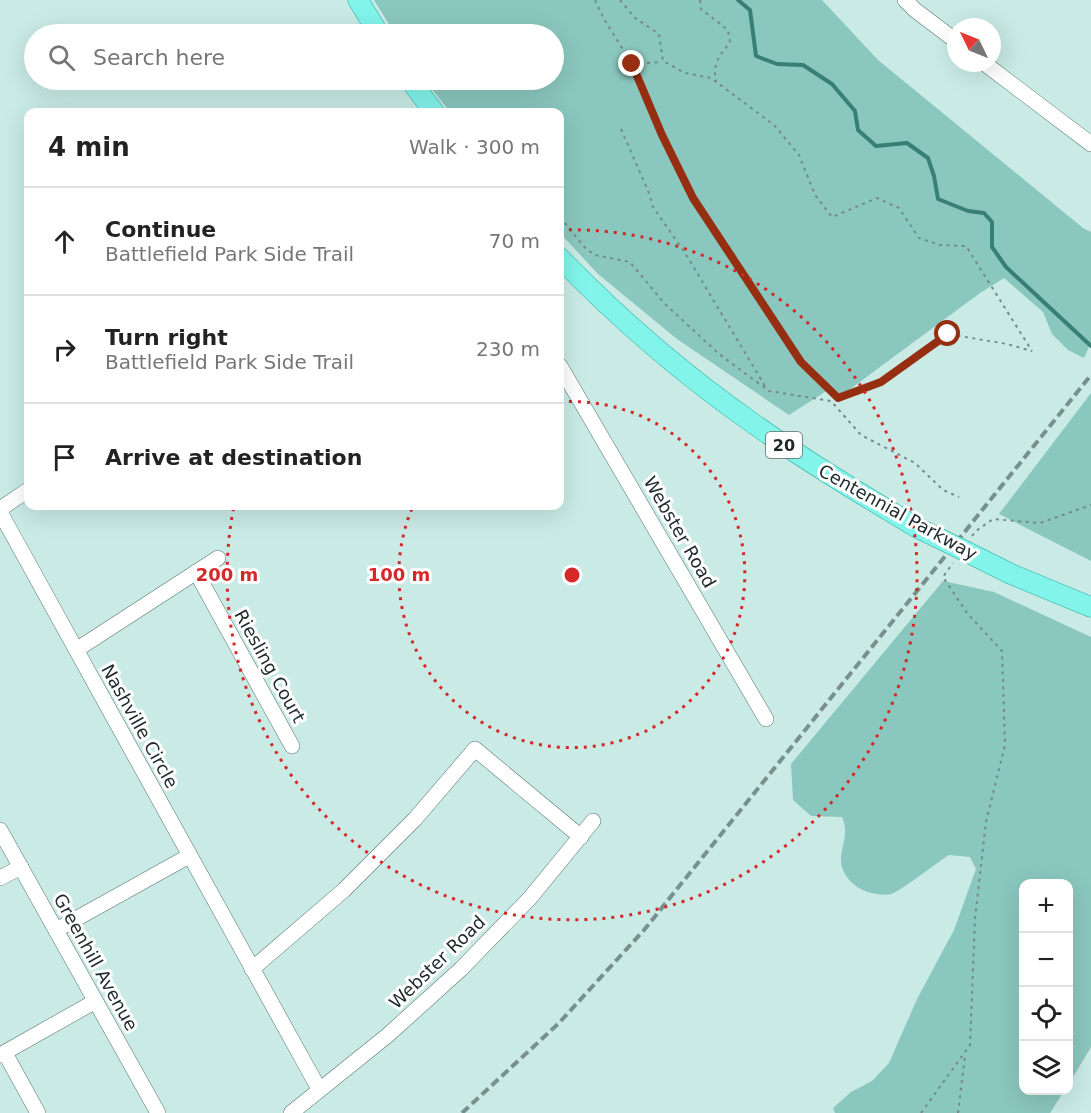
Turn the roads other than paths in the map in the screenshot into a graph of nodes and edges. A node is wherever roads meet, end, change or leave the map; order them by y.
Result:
1 (358, 0) edge
2 (905, 0) edge
3 (373, 24) edge
4 (947, 35) edge
5 (996, 72) edge
6 (417, 90) edge
7 (428, 108) edge
8 (1091, 144) edge
9 (564, 262) edge
10 (564, 373) edge
11 (24, 493) edge
12 (0, 510) edge
13 (218, 558) dead end
14 (196, 572) junction
15 (1091, 607) edge
16 (76, 650) junction
17 (766, 719) dead end
18 (292, 746) dead end
19 (593, 821) dead end
20 (0, 830) edge
21 (581, 837) junction
22 (189, 856) junction
23 (21, 867) junction
24 (0, 878) edge
25 (56, 930) junction
26 (252, 969) junction
27 (94, 1002) junction
28 (2, 1054) edge
29 (319, 1089) junction
30 (38, 1113) edge
31 (158, 1113) edge
32 (291, 1113) edge

1 - 3 main road
2 - 4 street
5 - 8 street
6 - 7 main road
9 - 15 main road, Centennial Parkway / 20, bridge
10 - 17 street, Webster Road
11 - 12 street
12 - 16 street, Nashville Circle
13 - 14 street
14 - 16 street
14 - 18 street, Riesling Court
16 - 22 street, Nashville Circle
19 - 21 street, Webster Road
20 - 23 street, Greenhill Avenue
21 - 26 street
21 - 29 street, Webster Road
22 - 25 street
22 - 26 street, Nashville Circle
23 - 24 street
23 - 25 street, Greenhill Avenue
25 - 27 street, Greenhill Avenue
26 - 29 street, Nashville Circle
27 - 28 street
27 - 31 street, Greenhill Avenue
28 - 30 street
29 - 32 street, Webster Road

